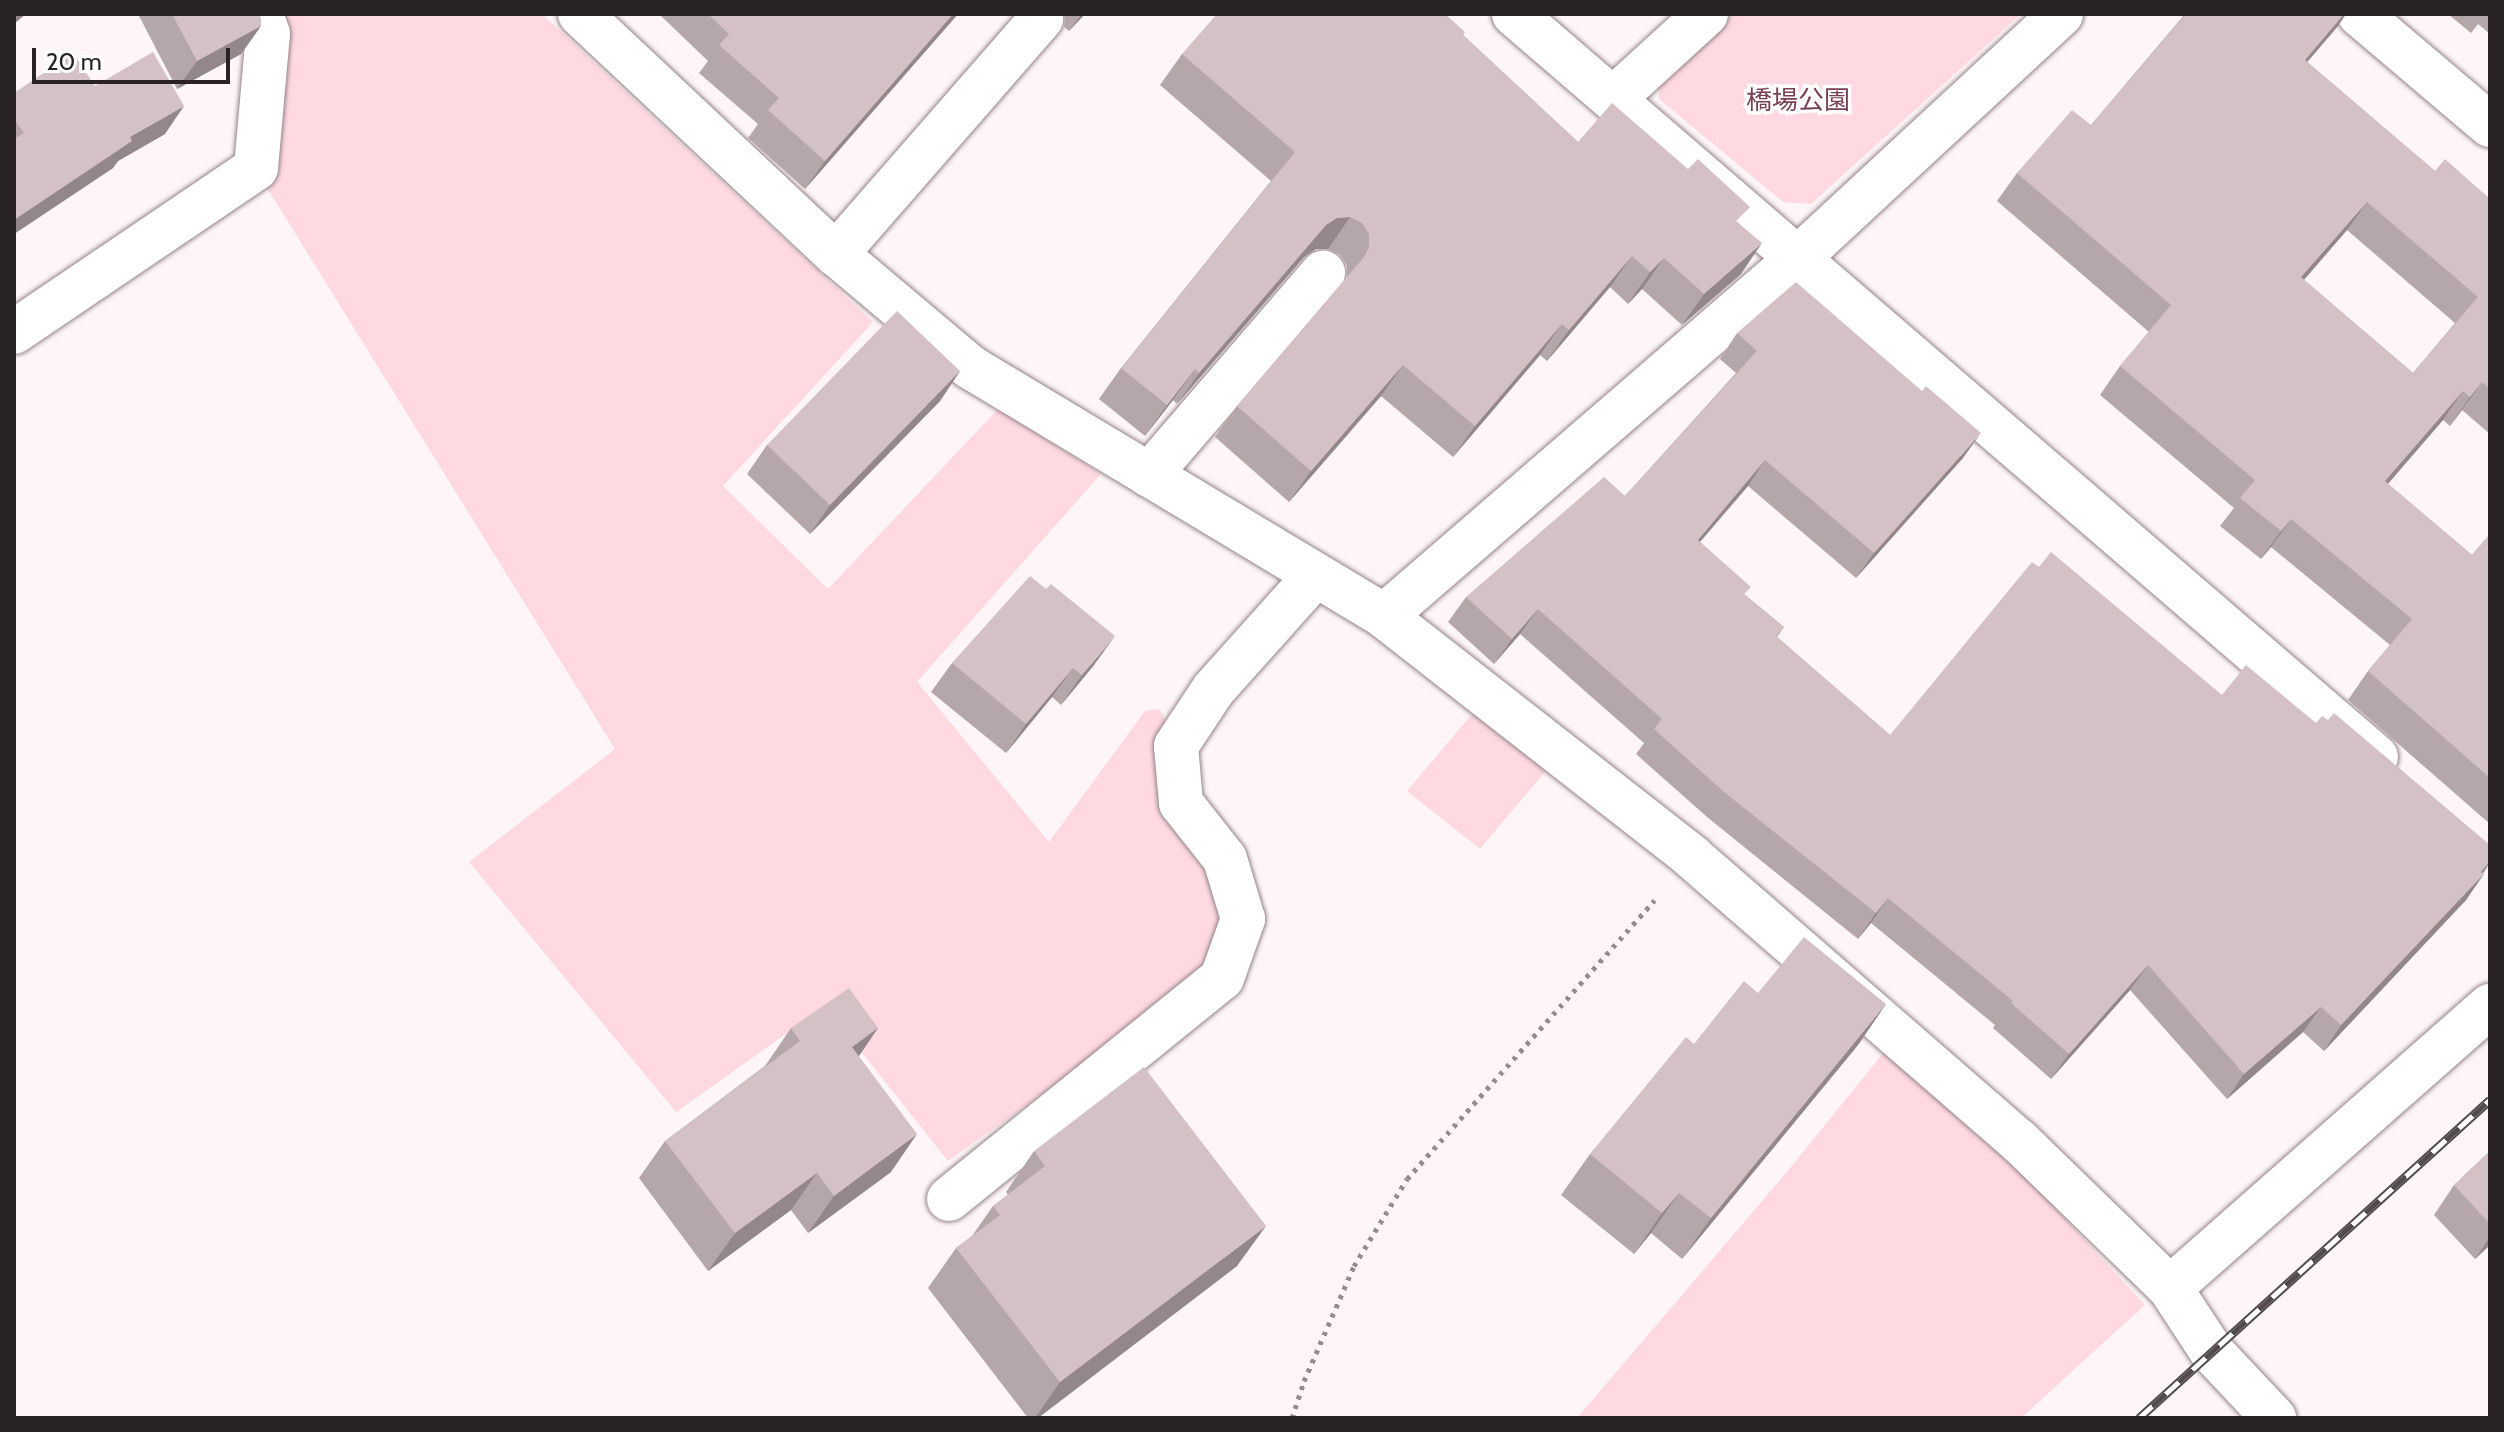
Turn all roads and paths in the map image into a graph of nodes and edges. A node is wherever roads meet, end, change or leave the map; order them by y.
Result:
1 (261, 14) edge
2 (580, 14) edge
3 (1514, 14) edge
4 (1706, 14) edge
5 (2061, 14) edge
6 (2359, 14) edge
7 (1041, 19) dead end
8 (1613, 99) junction
9 (2490, 125) edge
10 (836, 254) junction
11 (1799, 257) junction
12 (1323, 273) dead end
13 (14, 332) edge
14 (1149, 475) junction
15 (1316, 575) junction
16 (1384, 616) junction
17 (2407, 783) edge
18 (1692, 857) junction
19 (2490, 1006) edge
20 (949, 1199) dead end
21 (2170, 1288) junction
22 (1292, 1418) edge
23 (2274, 1418) edge

1 - 13 street
2 - 10 street
3 - 8 street
4 - 8 street
5 - 11 street
6 - 9 street
7 - 10 street
8 - 11 street
10 - 14 street
11 - 16 street
11 - 17 street
12 - 14 street
14 - 15 street
15 - 16 street
15 - 20 street
16 - 18 street
18 - 21 street
18 - 22 path
19 - 21 street
21 - 23 street

